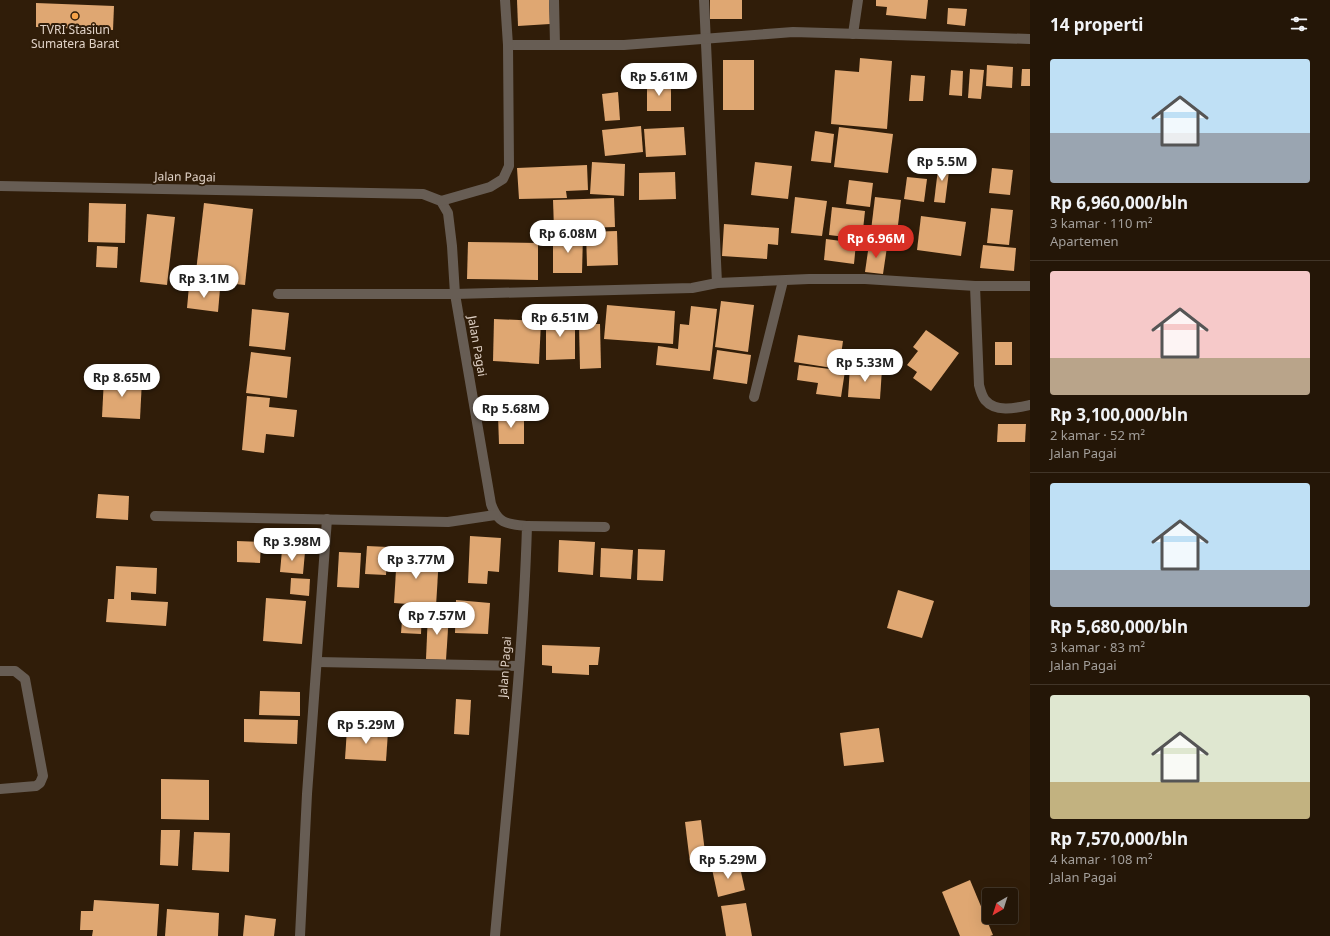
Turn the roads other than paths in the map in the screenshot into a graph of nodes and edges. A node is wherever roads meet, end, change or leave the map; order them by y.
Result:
1 (505, 0) edge
2 (554, 0) edge
3 (704, 0) edge
4 (858, 0) edge
5 (853, 34) junction
6 (705, 38) junction
7 (1030, 39) edge
8 (508, 45) junction
9 (555, 46) junction
10 (0, 186) edge
11 (441, 201) junction
12 (783, 281) junction
13 (717, 283) junction
14 (975, 286) junction
15 (1030, 286) edge
16 (278, 294) dead end
17 (455, 294) junction
18 (754, 397) dead end
19 (1030, 405) edge
20 (494, 515) junction
21 (155, 516) dead end
22 (327, 519) junction
23 (527, 526) junction
24 (605, 527) dead end
25 (317, 662) junction
26 (518, 666) junction
27 (0, 671) edge
28 (0, 789) edge
29 (300, 936) edge
30 (495, 936) edge

1 - 8 street
2 - 9 street
3 - 6 street
4 - 5 street
5 - 6 street
5 - 7 street
6 - 9 street
6 - 13 street
8 - 9 street
8 - 11 street
10 - 11 street, Jalan Pagai
11 - 17 street, Jalan Pagai
12 - 13 street
12 - 14 street
12 - 18 street
13 - 17 street
14 - 15 street
14 - 19 street
16 - 17 street
17 - 20 street, Jalan Pagai
20 - 22 street
20 - 23 street
21 - 22 street
22 - 25 street
23 - 24 street
23 - 26 street, Jalan Pagai
25 - 26 street
25 - 29 street
26 - 30 street, Jalan Pagai
27 - 28 street

